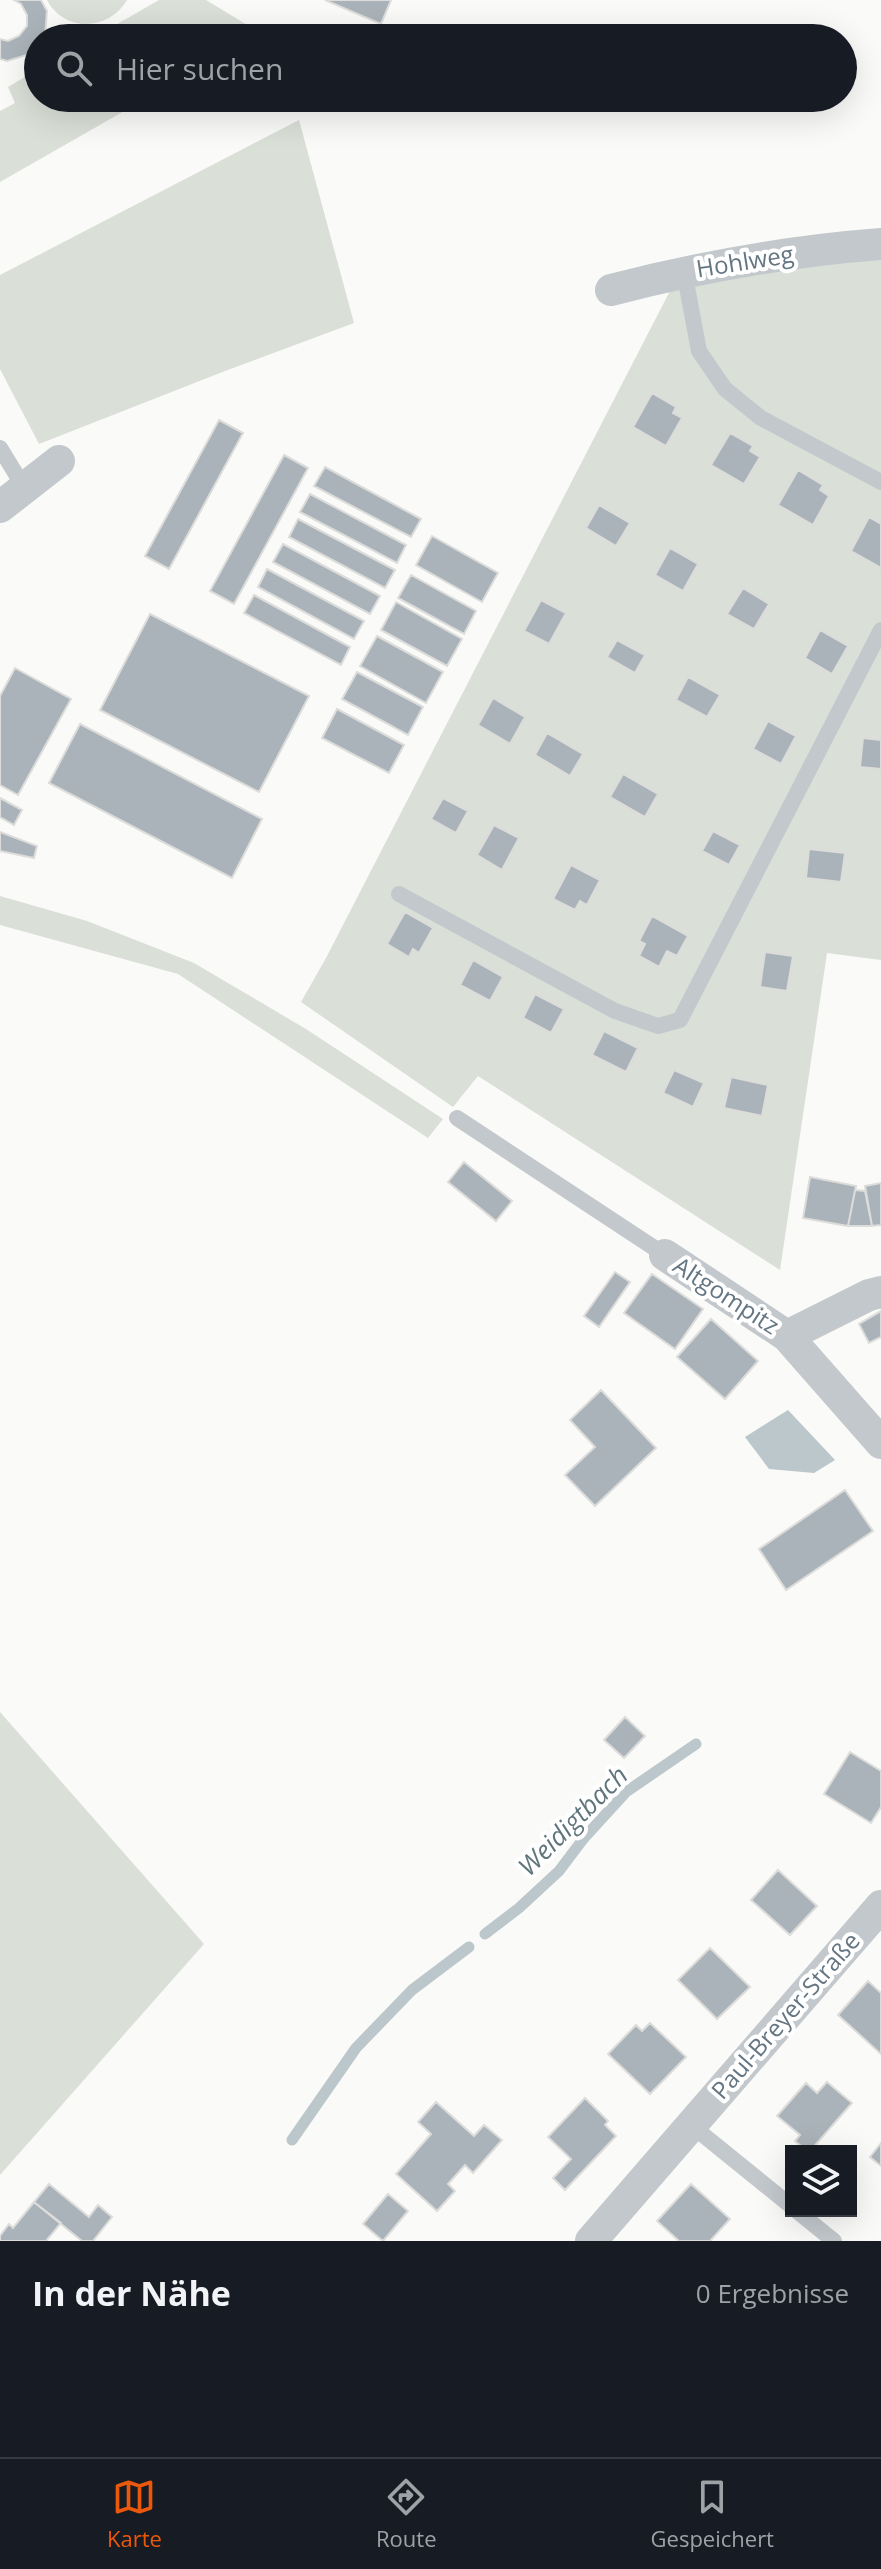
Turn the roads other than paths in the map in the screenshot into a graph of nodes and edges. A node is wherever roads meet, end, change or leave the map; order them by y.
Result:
1 (881, 244) edge
2 (684, 271) junction
3 (611, 290) dead end
4 (0, 448) edge
5 (59, 461) dead end
6 (881, 482) edge
7 (13, 498) edge
8 (881, 630) edge
9 (399, 894) dead end
10 (457, 1118) dead end
11 (665, 1255) joint
12 (881, 1292) edge
13 (787, 1336) junction
14 (881, 1443) edge
15 (881, 1906) edge
16 (691, 2125) junction
17 (785, 2201) edge
18 (804, 2217) edge
19 (591, 2241) edge
20 (834, 2241) edge

1 - 2 street, Hohlweg
2 - 3 street, Hohlweg
2 - 6 lane
4 - 7 lane
5 - 7 street
8 - 9 lane
10 - 11 lane
11 - 13 street, Altgompitz
12 - 13 street, Altgompitz
13 - 14 street, Altgompitz
15 - 16 street, Paul-Breyer-Straße
16 - 17 lane
16 - 19 street, Paul-Breyer-Straße
18 - 20 lane

